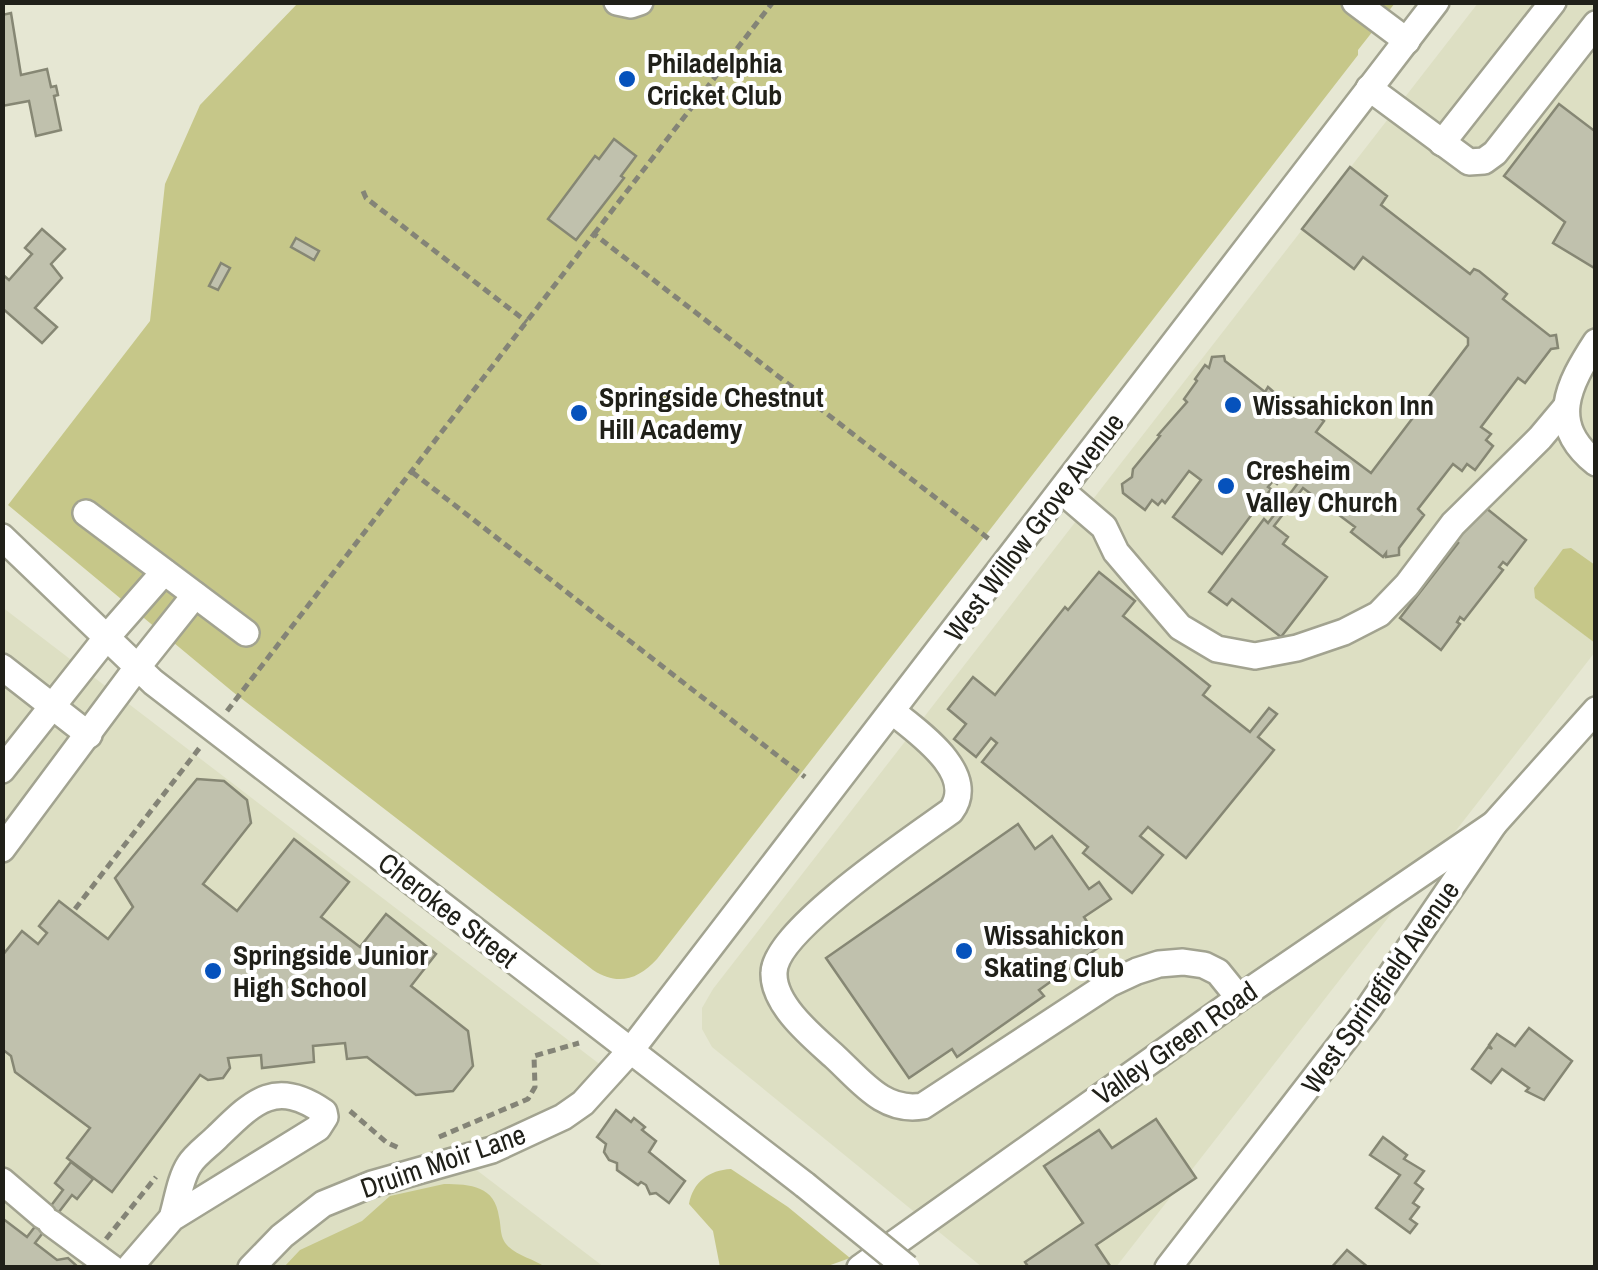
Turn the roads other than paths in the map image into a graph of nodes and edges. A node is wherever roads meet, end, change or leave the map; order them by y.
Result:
1 (617, 2) edge
2 (640, 2) edge
3 (1355, 2) edge
4 (1436, 2) edge
5 (1553, 2) edge
6 (1596, 24) edge
7 (1407, 41) junction
8 (1369, 88) junction
9 (1442, 144) junction
10 (1596, 342) edge
11 (1566, 407) junction
12 (1596, 463) edge
13 (1062, 490) junction
14 (86, 513) dead end
15 (2, 537) edge
16 (164, 572) junction
17 (195, 595) junction
18 (246, 633) dead end
19 (107, 637) junction
20 (2, 667) edge
21 (136, 668) junction
22 (52, 706) junction
23 (1596, 710) edge
24 (893, 712) junction
25 (89, 735) junction
26 (2, 770) edge
27 (1494, 824) junction
28 (2, 849) edge
29 (1239, 998) junction
30 (632, 1050) junction
31 (2, 1181) edge
32 (172, 1218) junction
33 (112, 1268) edge
34 (130, 1268) edge
35 (252, 1268) edge
36 (860, 1268) edge
37 (908, 1268) edge
38 (1168, 1268) edge

1 - 2 street
3 - 7 street
4 - 7 street, West Willow Grove Avenue
5 - 9 street
6 - 9 street
7 - 8 street, West Willow Grove Avenue
8 - 9 street
8 - 13 street, West Willow Grove Avenue
10 - 11 street
11 - 12 street
11 - 13 street
13 - 24 street, West Willow Grove Avenue
14 - 16 street
15 - 19 street, Cherokee Street
16 - 17 street
16 - 19 street
17 - 18 street
17 - 21 street
19 - 21 street, Cherokee Street
19 - 22 street
20 - 22 street
21 - 25 street
21 - 30 street, Cherokee Street
22 - 25 street
22 - 26 street
23 - 27 street, West Springfield Avenue
24 - 29 street
24 - 30 street, West Willow Grove Avenue
25 - 28 street
27 - 29 street, Valley Green Road
27 - 38 street, West Springfield Avenue
29 - 36 street, Valley Green Road
30 - 35 street, Druim Moir Lane
30 - 37 street, Cherokee Street, bridge
31 - 33 street
32 - 32 street
32 - 34 street

